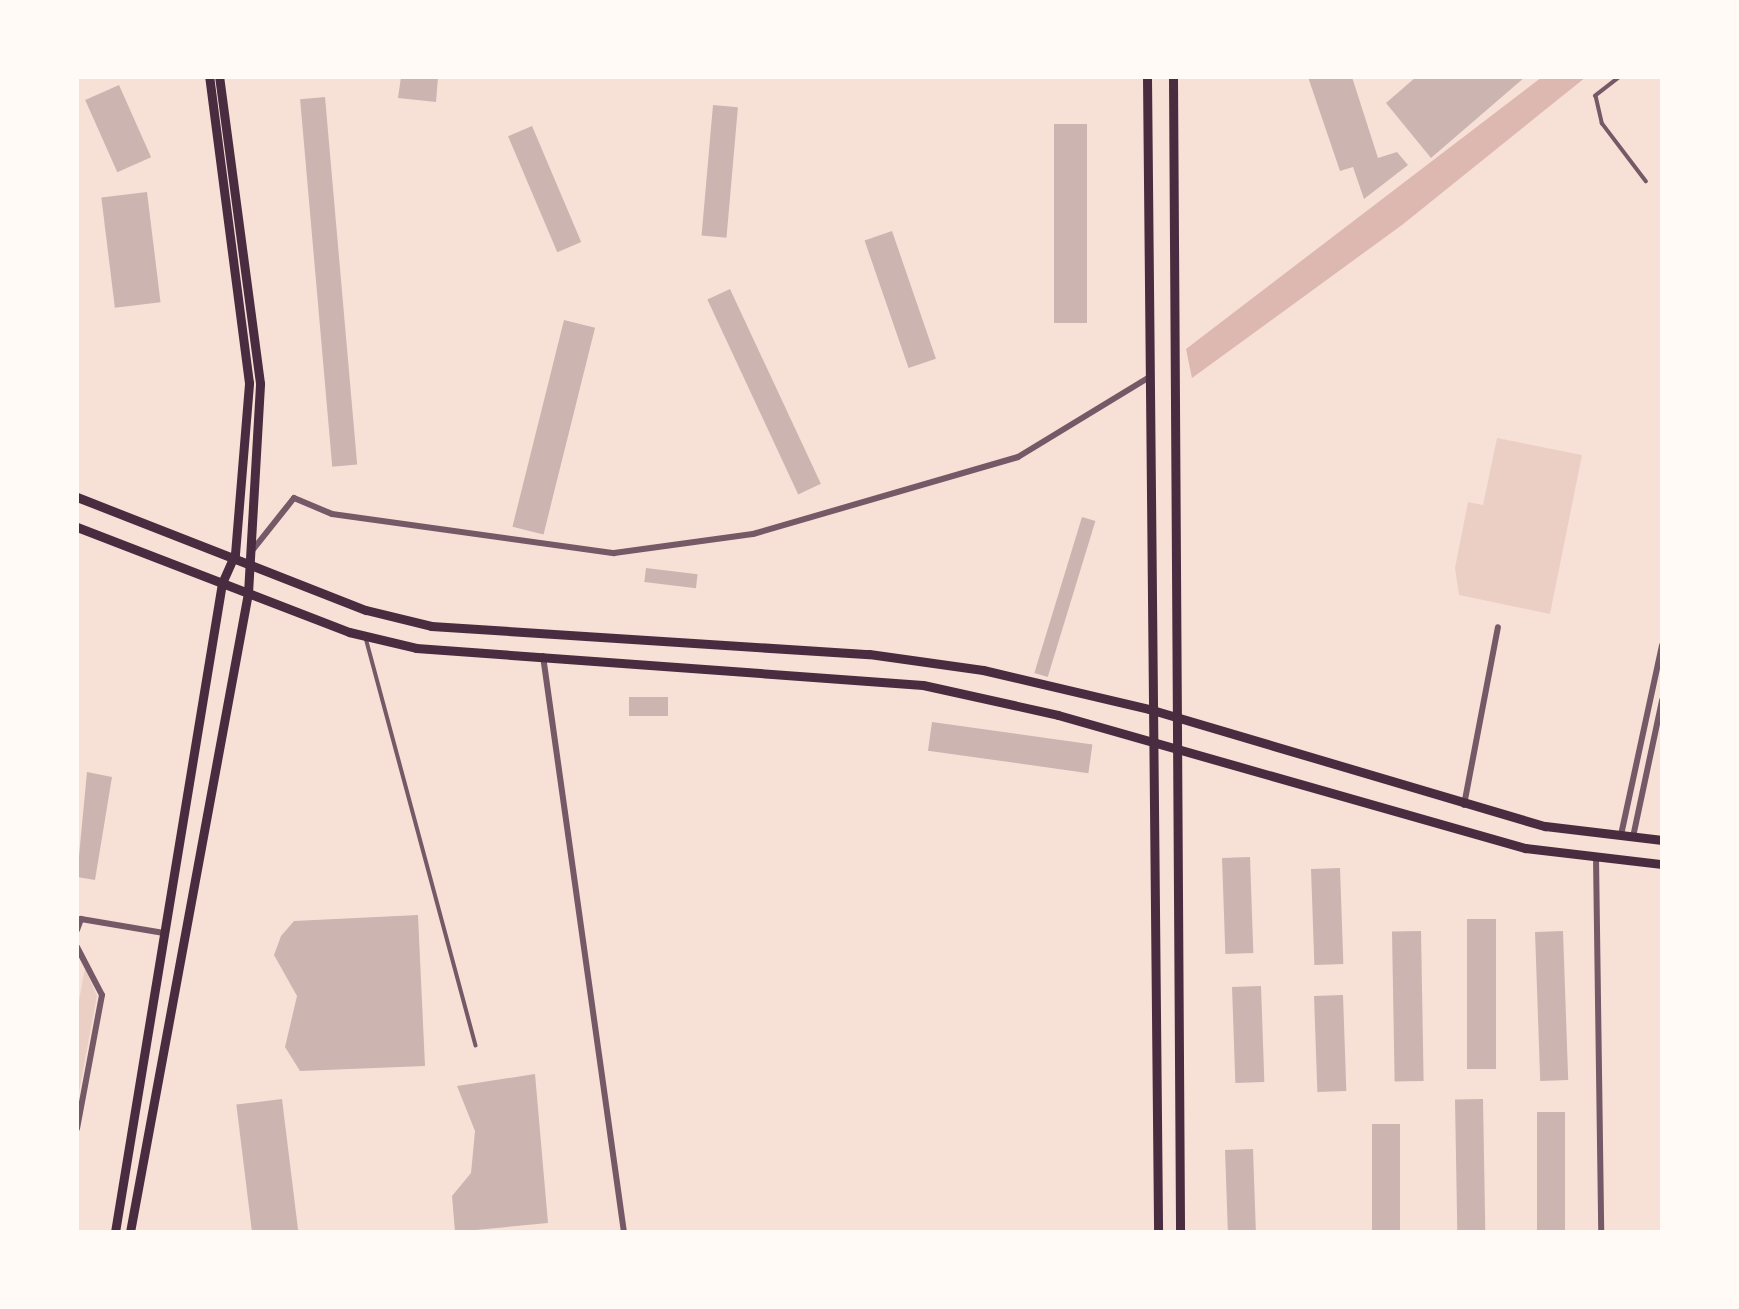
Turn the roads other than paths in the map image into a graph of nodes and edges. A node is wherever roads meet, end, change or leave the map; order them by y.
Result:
1 (209, 77) edge
2 (219, 77) edge
3 (1147, 77) edge
4 (1173, 77) edge
5 (1620, 77) edge
6 (1646, 181) dead end
7 (1148, 378) junction
8 (77, 496) edge
9 (77, 527) edge
10 (235, 554) junction
11 (246, 558) junction
12 (222, 583) junction
13 (248, 593) junction
14 (1498, 627) dead end
15 (365, 635) junction
16 (1662, 645) edge
17 (543, 656) junction
18 (1662, 701) edge
19 (1149, 709) junction
20 (1174, 717) junction
21 (1150, 741) junction
22 (1175, 748) junction
23 (1464, 805) junction
24 (1621, 835) junction
25 (1633, 836) junction
26 (1662, 840) edge
27 (1596, 856) junction
28 (1662, 864) edge
29 (77, 929) edge
30 (164, 933) junction
31 (77, 947) edge
32 (476, 1045) dead end
33 (77, 1129) edge
34 (115, 1232) edge
35 (130, 1232) edge
36 (624, 1232) edge
37 (1158, 1232) edge
38 (1180, 1232) edge
39 (1601, 1232) edge

1 - 10 main road
2 - 11 main road
3 - 7 main road
4 - 20 main road
5 - 6 lane
7 - 11 street
7 - 19 main road
8 - 10 main road
9 - 12 main road
10 - 11 main road
10 - 12 main road
11 - 13 main road
11 - 19 main road
12 - 13 main road
12 - 30 main road
13 - 15 main road
13 - 35 main road
14 - 23 street
15 - 17 main road
15 - 32 lane
16 - 24 street
17 - 21 main road
17 - 36 street
18 - 25 street
19 - 20 main road
19 - 21 main road
20 - 22 main road
20 - 23 main road
21 - 22 main road
21 - 37 main road
22 - 27 main road
22 - 38 main road
23 - 24 main road
24 - 25 main road
25 - 26 main road
27 - 28 main road
27 - 39 street
29 - 30 street
30 - 34 main road
31 - 33 street

